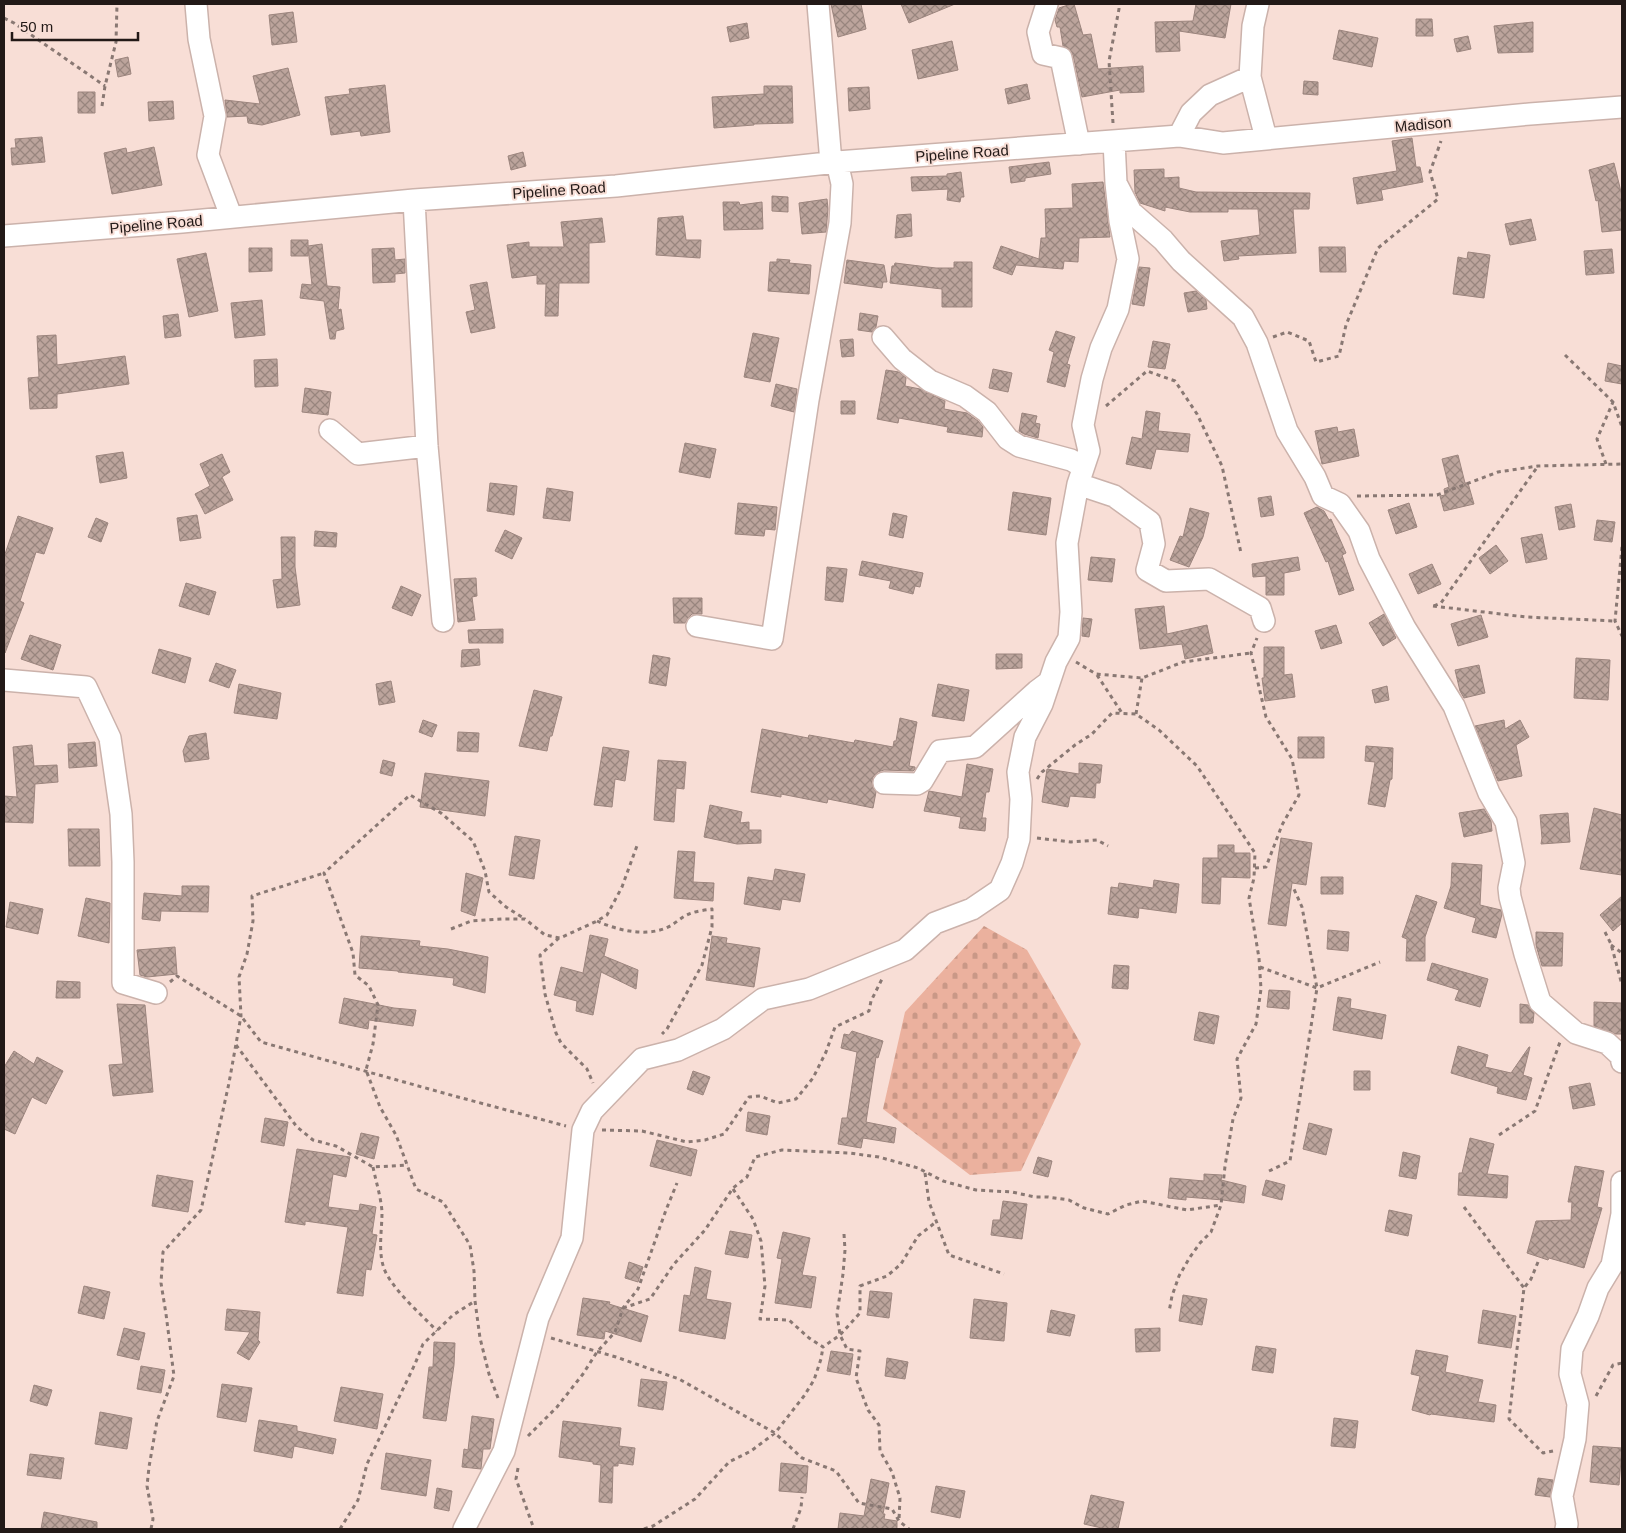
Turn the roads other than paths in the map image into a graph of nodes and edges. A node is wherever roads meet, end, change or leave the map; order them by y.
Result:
1 (196, 4) edge
2 (818, 4) edge
3 (1047, 4) edge
4 (1258, 4) edge
5 (1250, 77) junction
6 (1622, 107) edge
7 (1179, 136) junction
8 (1266, 138) junction
9 (1114, 141) junction
10 (1079, 144) junction
11 (834, 163) junction
12 (1116, 183) junction
13 (414, 200) junction
14 (231, 216) junction
15 (4, 236) edge
16 (883, 337) dead end
17 (330, 430) dead end
18 (427, 446) junction
19 (1081, 476) junction
20 (443, 621) dead end
21 (1264, 621) road end
22 (697, 626) dead end
23 (4, 680) edge
24 (1049, 682) junction
25 (884, 783) dead end
26 (156, 993) road end
27 (1622, 1062) edge
28 (1622, 1182) edge
29 (464, 1529) edge
30 (1566, 1529) edge

1 - 14 street
2 - 11 street
3 - 10 street
4 - 5 street
5 - 7 street
5 - 8 street
6 - 8 street, Madison
7 - 8 street, Madison
7 - 9 street, Pipeline Road
9 - 10 street, Pipeline Road
9 - 12 street
10 - 11 street, Pipeline Road
11 - 13 street, Pipeline Road
11 - 22 street
12 - 19 street
12 - 27 street
13 - 14 street, Pipeline Road
13 - 18 street
14 - 15 street, Pipeline Road
16 - 19 street
17 - 18 street
18 - 20 street
19 - 21 street
19 - 24 street
23 - 26 street
24 - 25 street
24 - 29 street
28 - 30 street

